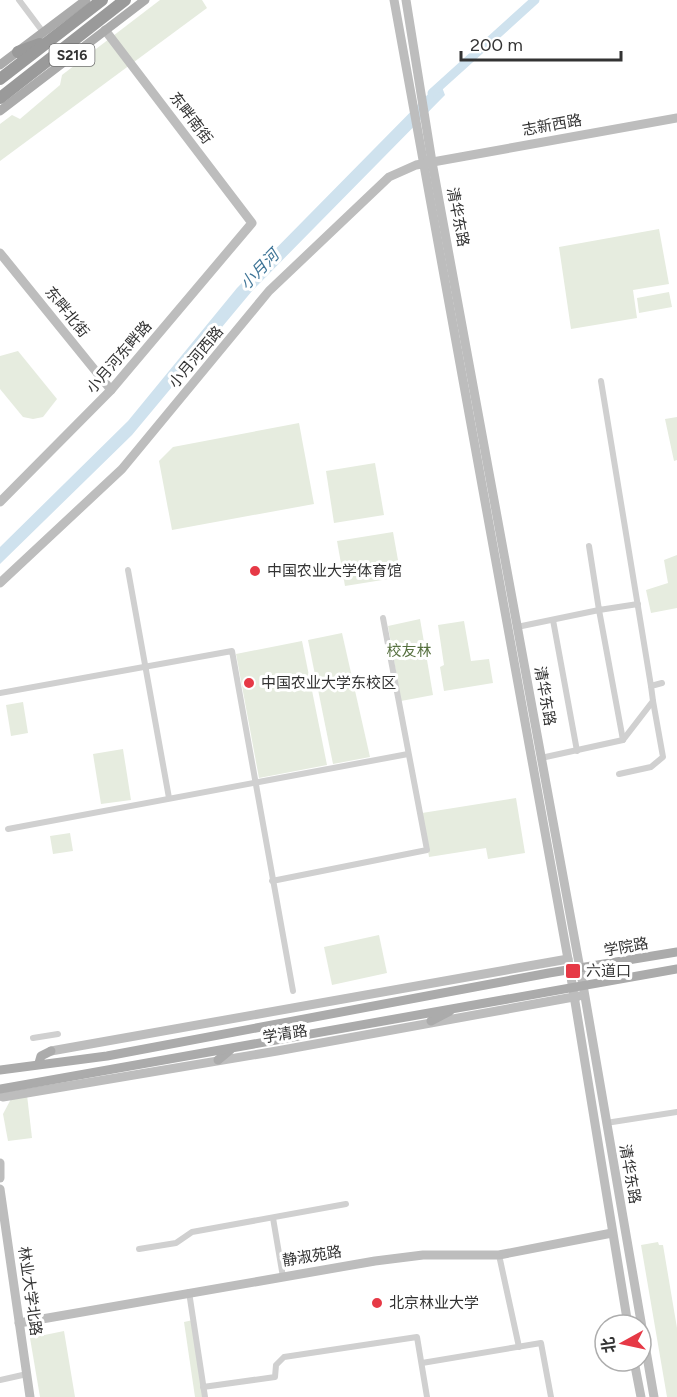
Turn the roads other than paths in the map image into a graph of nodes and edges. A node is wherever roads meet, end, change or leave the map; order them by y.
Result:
1 (18, 0) edge
2 (86, 0) edge
3 (102, 0) edge
4 (125, 0) edge
5 (145, 0) edge
6 (394, 0) edge
7 (406, 0) edge
8 (105, 30) junction
9 (82, 33) junction
10 (46, 36) junction
11 (18, 52) joint
12 (68, 57) junction
13 (0, 65) edge
14 (0, 79) edge
15 (0, 98) edge
16 (0, 111) edge
17 (677, 118) edge
18 (428, 162) junction
19 (252, 223) joint
20 (0, 253) edge
21 (472, 371) junction
22 (460, 373) junction
23 (601, 381) dead end
24 (111, 390) junction
25 (0, 502) edge
26 (589, 546) dead end
27 (128, 570) dead end
28 (0, 583) edge
29 (638, 604) junction
30 (599, 610) junction
31 (383, 618) dead end
32 (553, 620) junction
33 (518, 627) junction
34 (145, 666) junction
35 (662, 683) dead end
36 (651, 686) junction
37 (0, 693) edge
38 (653, 701) junction
39 (623, 740) junction
40 (577, 751) junction
41 (408, 754) junction
42 (541, 758) junction
43 (619, 774) dead end
44 (255, 782) junction
45 (169, 798) junction
46 (8, 829) dead end
47 (272, 881) junction
48 (677, 952) edge
49 (568, 959) junction
50 (677, 969) edge
51 (574, 970) junction
52 (584, 990) junction
53 (293, 991) dead end
54 (573, 992) junction
55 (455, 1008) junction
56 (431, 1021) junction
57 (58, 1034) dead end
58 (33, 1038) dead end
59 (232, 1048) junction
60 (51, 1051) joint
61 (218, 1060) junction
62 (39, 1063) junction
63 (0, 1070) edge
64 (0, 1089) edge
65 (0, 1095) edge
66 (677, 1112) edge
67 (606, 1123) junction
68 (0, 1162) edge
69 (0, 1178) edge
70 (0, 1189) edge
71 (346, 1204) dead end
72 (273, 1218) junction
73 (623, 1223) junction
74 (612, 1233) junction
75 (626, 1239) junction
76 (139, 1249) dead end
77 (499, 1255) junction
78 (283, 1276) junction
79 (189, 1292) junction
80 (626, 1313) edge
81 (19, 1323) junction
82 (519, 1347) junction
83 (422, 1363) junction
84 (636, 1373) edge
85 (27, 1374) junction
86 (0, 1380) edge
87 (204, 1387) junction
88 (30, 1397) edge
89 (205, 1397) edge
90 (427, 1397) edge
91 (551, 1397) edge
92 (641, 1397) edge
93 (654, 1397) edge

1 - 10 street
2 - 10 main road, S216
3 - 10 highway
4 - 9 highway
5 - 8 main road, S216
6 - 18 street, 清华东路
7 - 18 street, 清华东路
8 - 12 main road, S216
8 - 19 street, 东畔南街
9 - 12 highway
9 - 15 highway
10 - 11 highway
10 - 14 highway
11 - 13 main road
12 - 16 main road, S216
17 - 18 street, 志新西路
18 - 21 street, 清华东路
18 - 22 street, 清华东路
18 - 28 street, 小月河西路
19 - 24 street, 小月河东畔路
20 - 24 street, 东畔北街
21 - 22 street
21 - 33 street, 清华东路
22 - 49 street, 清华东路
23 - 29 street
24 - 25 street, 小月河东畔路
26 - 30 street
27 - 34 street
29 - 30 street
29 - 36 street
30 - 32 street
30 - 39 street
31 - 41 street
32 - 33 street
32 - 40 street
33 - 42 street, 清华东路
34 - 37 street
34 - 44 street
34 - 45 street
35 - 36 street
36 - 38 street
38 - 39 street
38 - 43 street
39 - 40 street
40 - 42 street
41 - 44 street
41 - 47 street
42 - 51 street, 清华东路
44 - 45 street
44 - 47 street
45 - 46 street
47 - 53 street
48 - 51 main road, 学院路
49 - 51 street, 清华东路
49 - 60 street, 学清路
50 - 52 main road, 学院路
51 - 52 street, 清华东路
51 - 54 street, 清华东路
51 - 62 main road, 学清路
52 - 54 main road, 学院路
52 - 67 street, 清华东路
54 - 55 main road, 学清路
54 - 56 street, 学清路
54 - 74 street, 清华东路
55 - 56 main road
55 - 59 main road, 学清路
56 - 61 street, 学清路
57 - 58 street
59 - 61 main road
59 - 64 main road, 学清路
60 - 62 main road
61 - 65 street, 学清路
62 - 63 main road, 学清路
66 - 67 street
67 - 73 street, 清华东路
68 - 69 street
70 - 81 street, 林业大学北路
71 - 72 street
72 - 76 street
72 - 78 street
73 - 74 street
73 - 75 street, 清华东路
74 - 75 street
74 - 77 street, 静淑苑路
74 - 80 street, 清华东路
75 - 93 street, 清华东路
77 - 78 street, 静淑苑路
77 - 82 street
78 - 79 street, 静淑苑路
79 - 81 street, 静淑苑路
79 - 87 street
81 - 85 street, 林业大学北路
82 - 83 street
82 - 91 street
83 - 87 street
83 - 90 street
84 - 92 street
85 - 86 street
85 - 88 street, 林业大学北路
87 - 89 street

